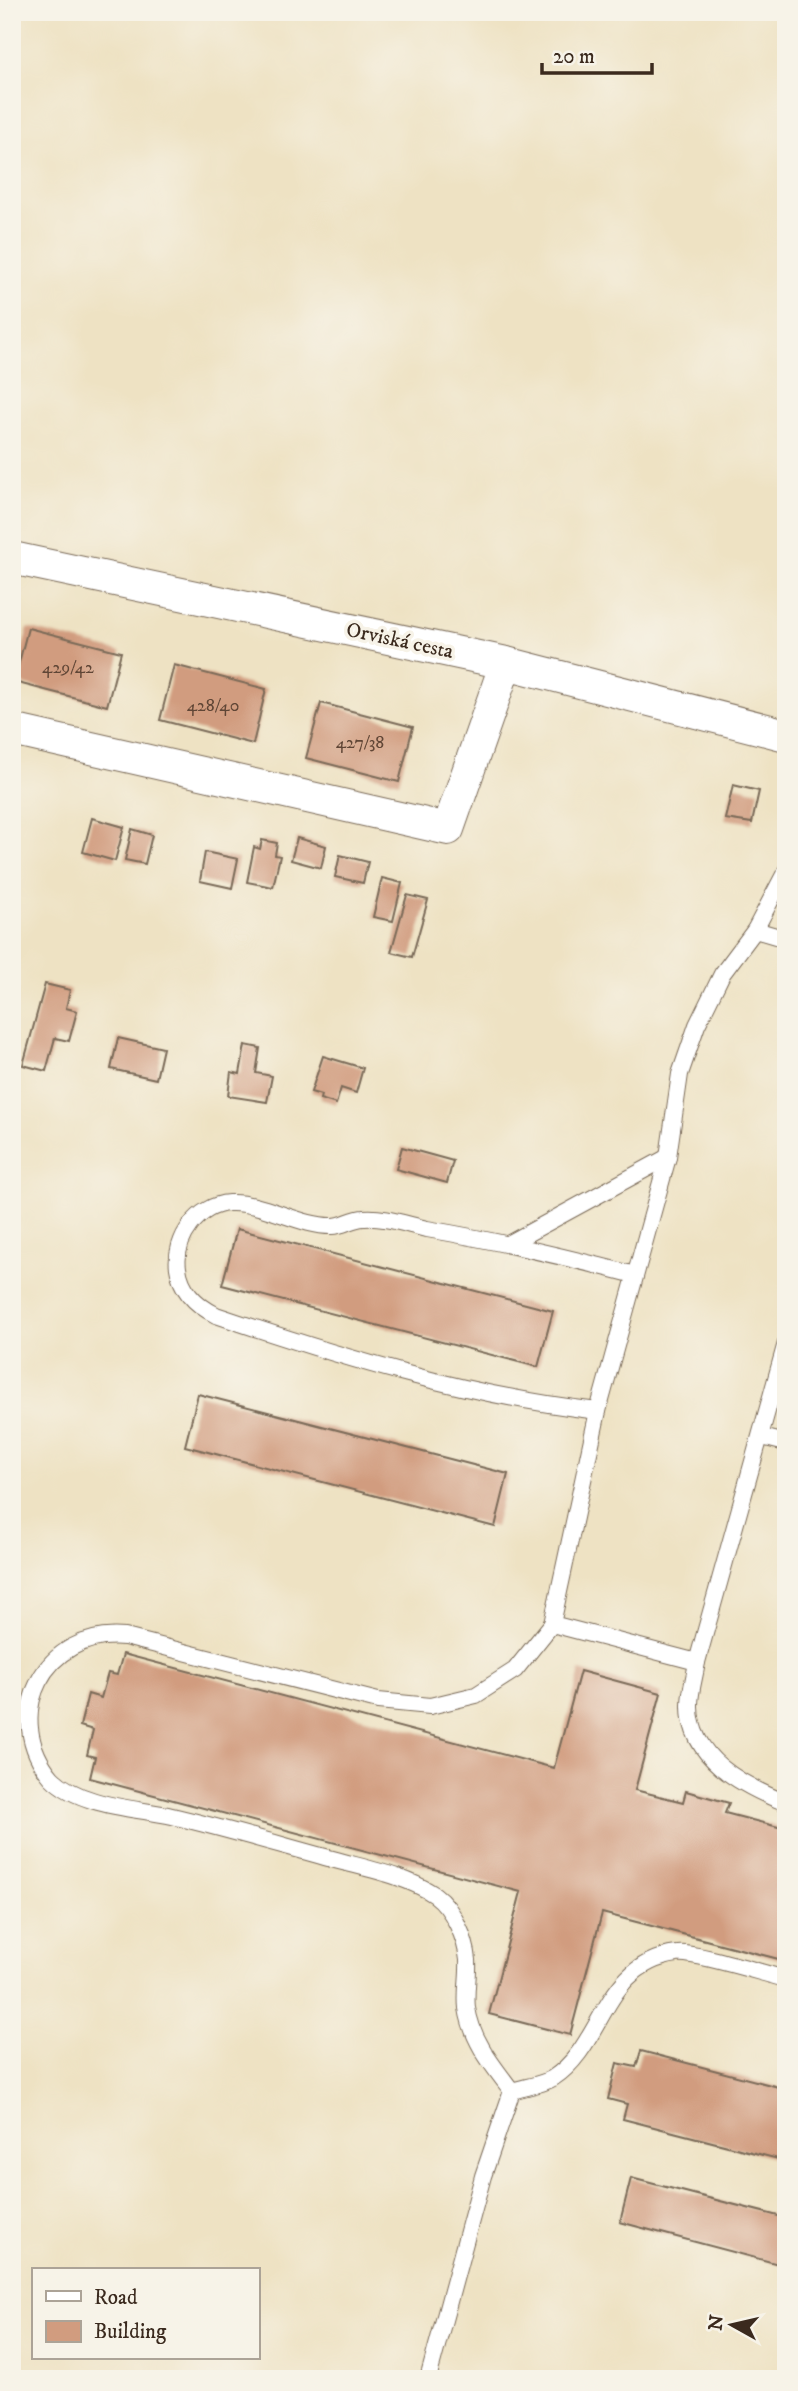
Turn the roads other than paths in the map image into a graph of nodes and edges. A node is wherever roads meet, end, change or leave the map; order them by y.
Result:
1 (12, 558) edge
2 (506, 663) junction
3 (12, 730) edge
4 (786, 735) edge
5 (786, 871) edge
6 (755, 930) junction
7 (786, 939) edge
8 (668, 1157) junction
9 (510, 1243) junction
10 (635, 1275) junction
11 (786, 1343) edge
12 (598, 1411) junction
13 (762, 1437) junction
14 (786, 1443) edge
15 (552, 1624) junction
16 (697, 1662) junction
17 (786, 1802) edge
18 (786, 1979) edge
19 (512, 2091) junction
20 (428, 2379) edge

1 - 2 street, Orviská cesta
2 - 3 street
2 - 4 street, Orviská cesta
5 - 6 lane
6 - 7 lane
6 - 8 lane
8 - 9 lane
8 - 10 lane
9 - 10 lane
9 - 12 lane
10 - 12 lane
11 - 13 lane
12 - 15 lane
13 - 14 lane
13 - 16 lane
15 - 16 lane
15 - 19 lane
16 - 17 lane
18 - 19 lane
19 - 20 lane

